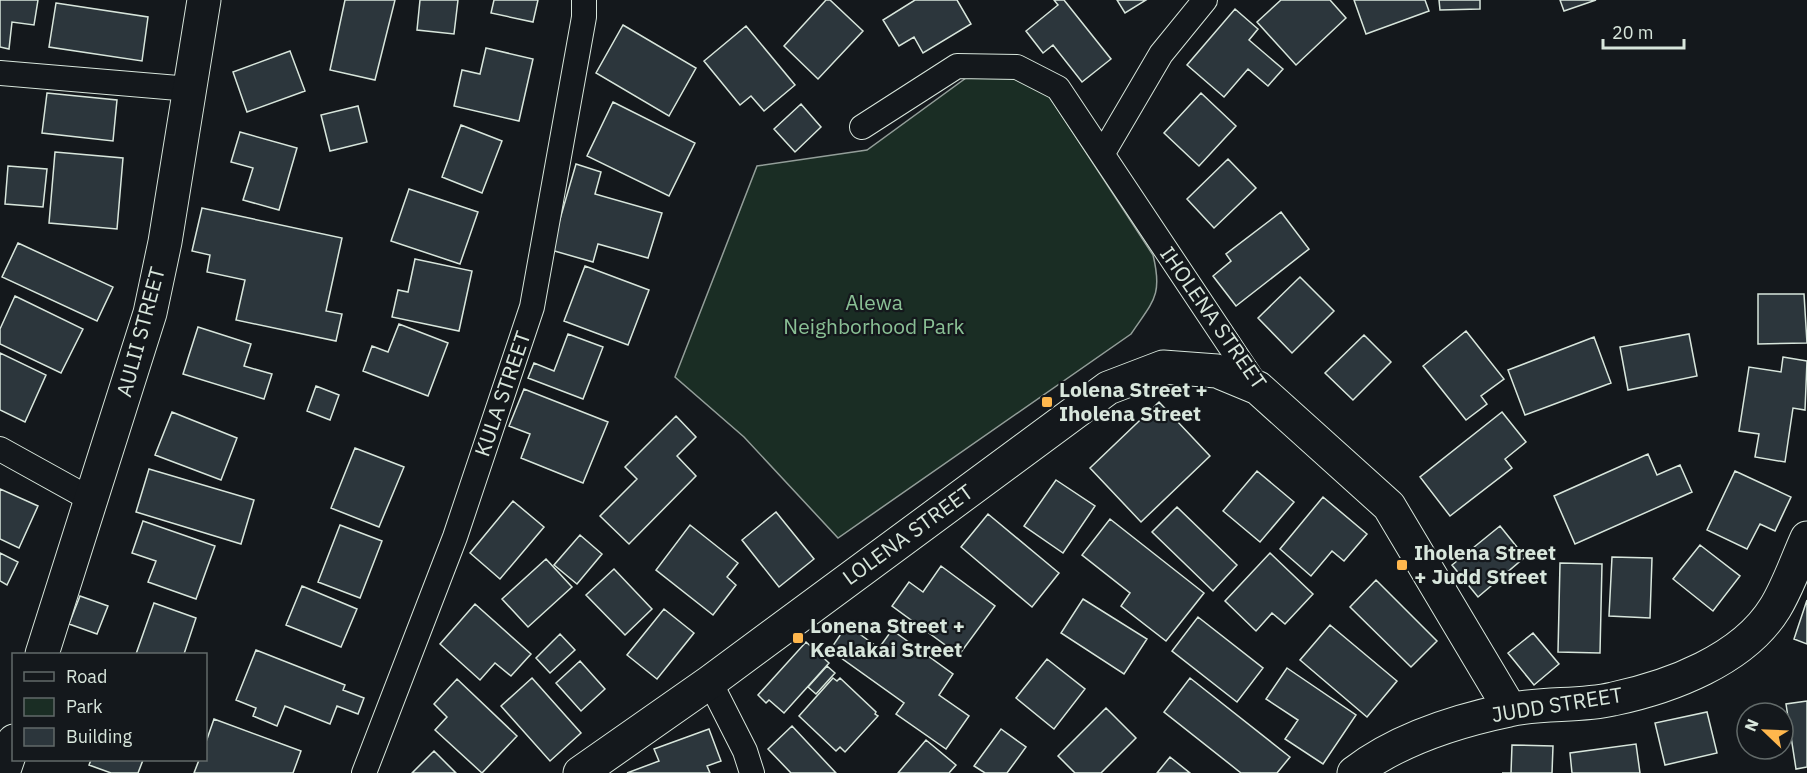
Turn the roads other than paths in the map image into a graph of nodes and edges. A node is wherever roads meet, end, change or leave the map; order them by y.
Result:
1 (204, 0) edge
2 (584, 0) edge
3 (1205, 0) edge
4 (0, 73) edge
5 (190, 89) junction
6 (862, 127) dead end
7 (1103, 153) junction
8 (1258, 388) junction
9 (0, 448) edge
10 (92, 500) junction
11 (1807, 538) edge
12 (42, 653) edge
13 (710, 682) junction
14 (1510, 709) junction
15 (12, 747) edge
16 (3, 773) edge
17 (364, 773) edge
18 (580, 773) edge
19 (752, 773) edge
20 (1354, 773) edge

1 - 5 street, AULII STREET
2 - 17 street, KULA STREET
3 - 7 street
4 - 5 street
5 - 10 street, AULII STREET
6 - 7 street, IHOLENA STREET
7 - 8 street, IHOLENA STREET
8 - 13 street, LOLENA STREET
8 - 14 street, IHOLENA STREET
9 - 10 street
10 - 12 street, AULII STREET
11 - 14 street, JUDD STREET
13 - 18 street, LOLENA STREET
13 - 19 street
14 - 20 street, JUDD STREET
15 - 16 street

